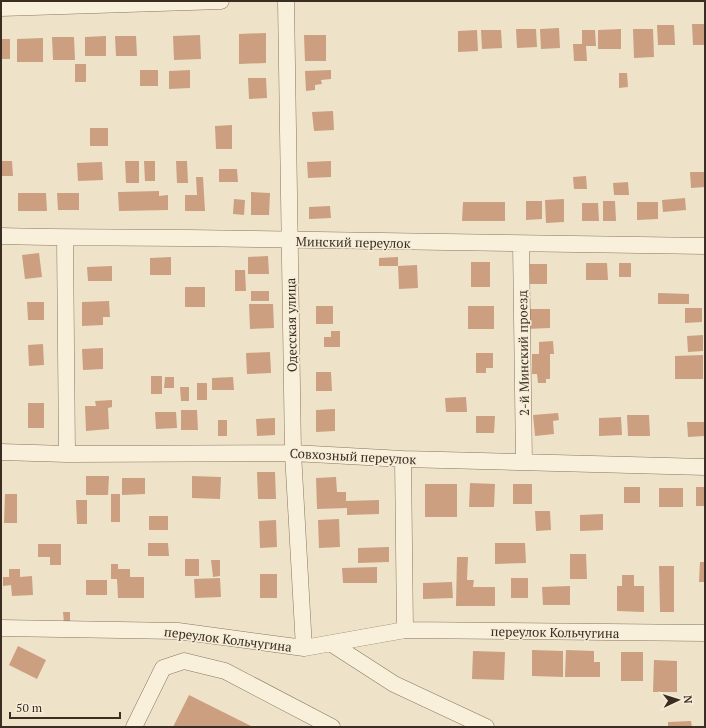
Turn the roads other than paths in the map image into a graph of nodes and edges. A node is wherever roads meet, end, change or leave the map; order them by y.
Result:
1 (221, 1) edge
2 (286, 1) edge
3 (1, 8) edge
4 (1, 236) edge
5 (65, 238) junction
6 (290, 242) junction
7 (521, 244) junction
8 (705, 246) edge
9 (1, 452) edge
10 (293, 453) junction
11 (67, 454) junction
12 (403, 459) junction
13 (524, 462) junction
14 (705, 467) edge
15 (1, 628) edge
16 (405, 630) junction
17 (705, 633) edge
18 (332, 644) junction
19 (304, 648) junction
20 (134, 727) edge
21 (332, 727) edge
22 (486, 727) edge

1 - 3 street
2 - 6 street, Одесская улица
4 - 5 street, Минский переулок
5 - 6 street, Минский переулок
5 - 11 street
6 - 7 street, Минский переулок
6 - 10 street, Одесская улица
7 - 8 street, Минский переулок
7 - 13 street, 2-й Минский проезд
9 - 11 street, Совхозный переулок
10 - 11 street, Совхозный переулок
10 - 12 street, Совхозный переулок
10 - 19 street, Одесская улица
12 - 13 street, Совхозный переулок
12 - 16 street
13 - 14 street, Совхозный переулок
15 - 19 street, переулок Кольчугина
16 - 17 street, переулок Кольчугина
16 - 18 street, переулок Кольчугина
18 - 19 street, переулок Кольчугина
18 - 22 street
20 - 21 street

